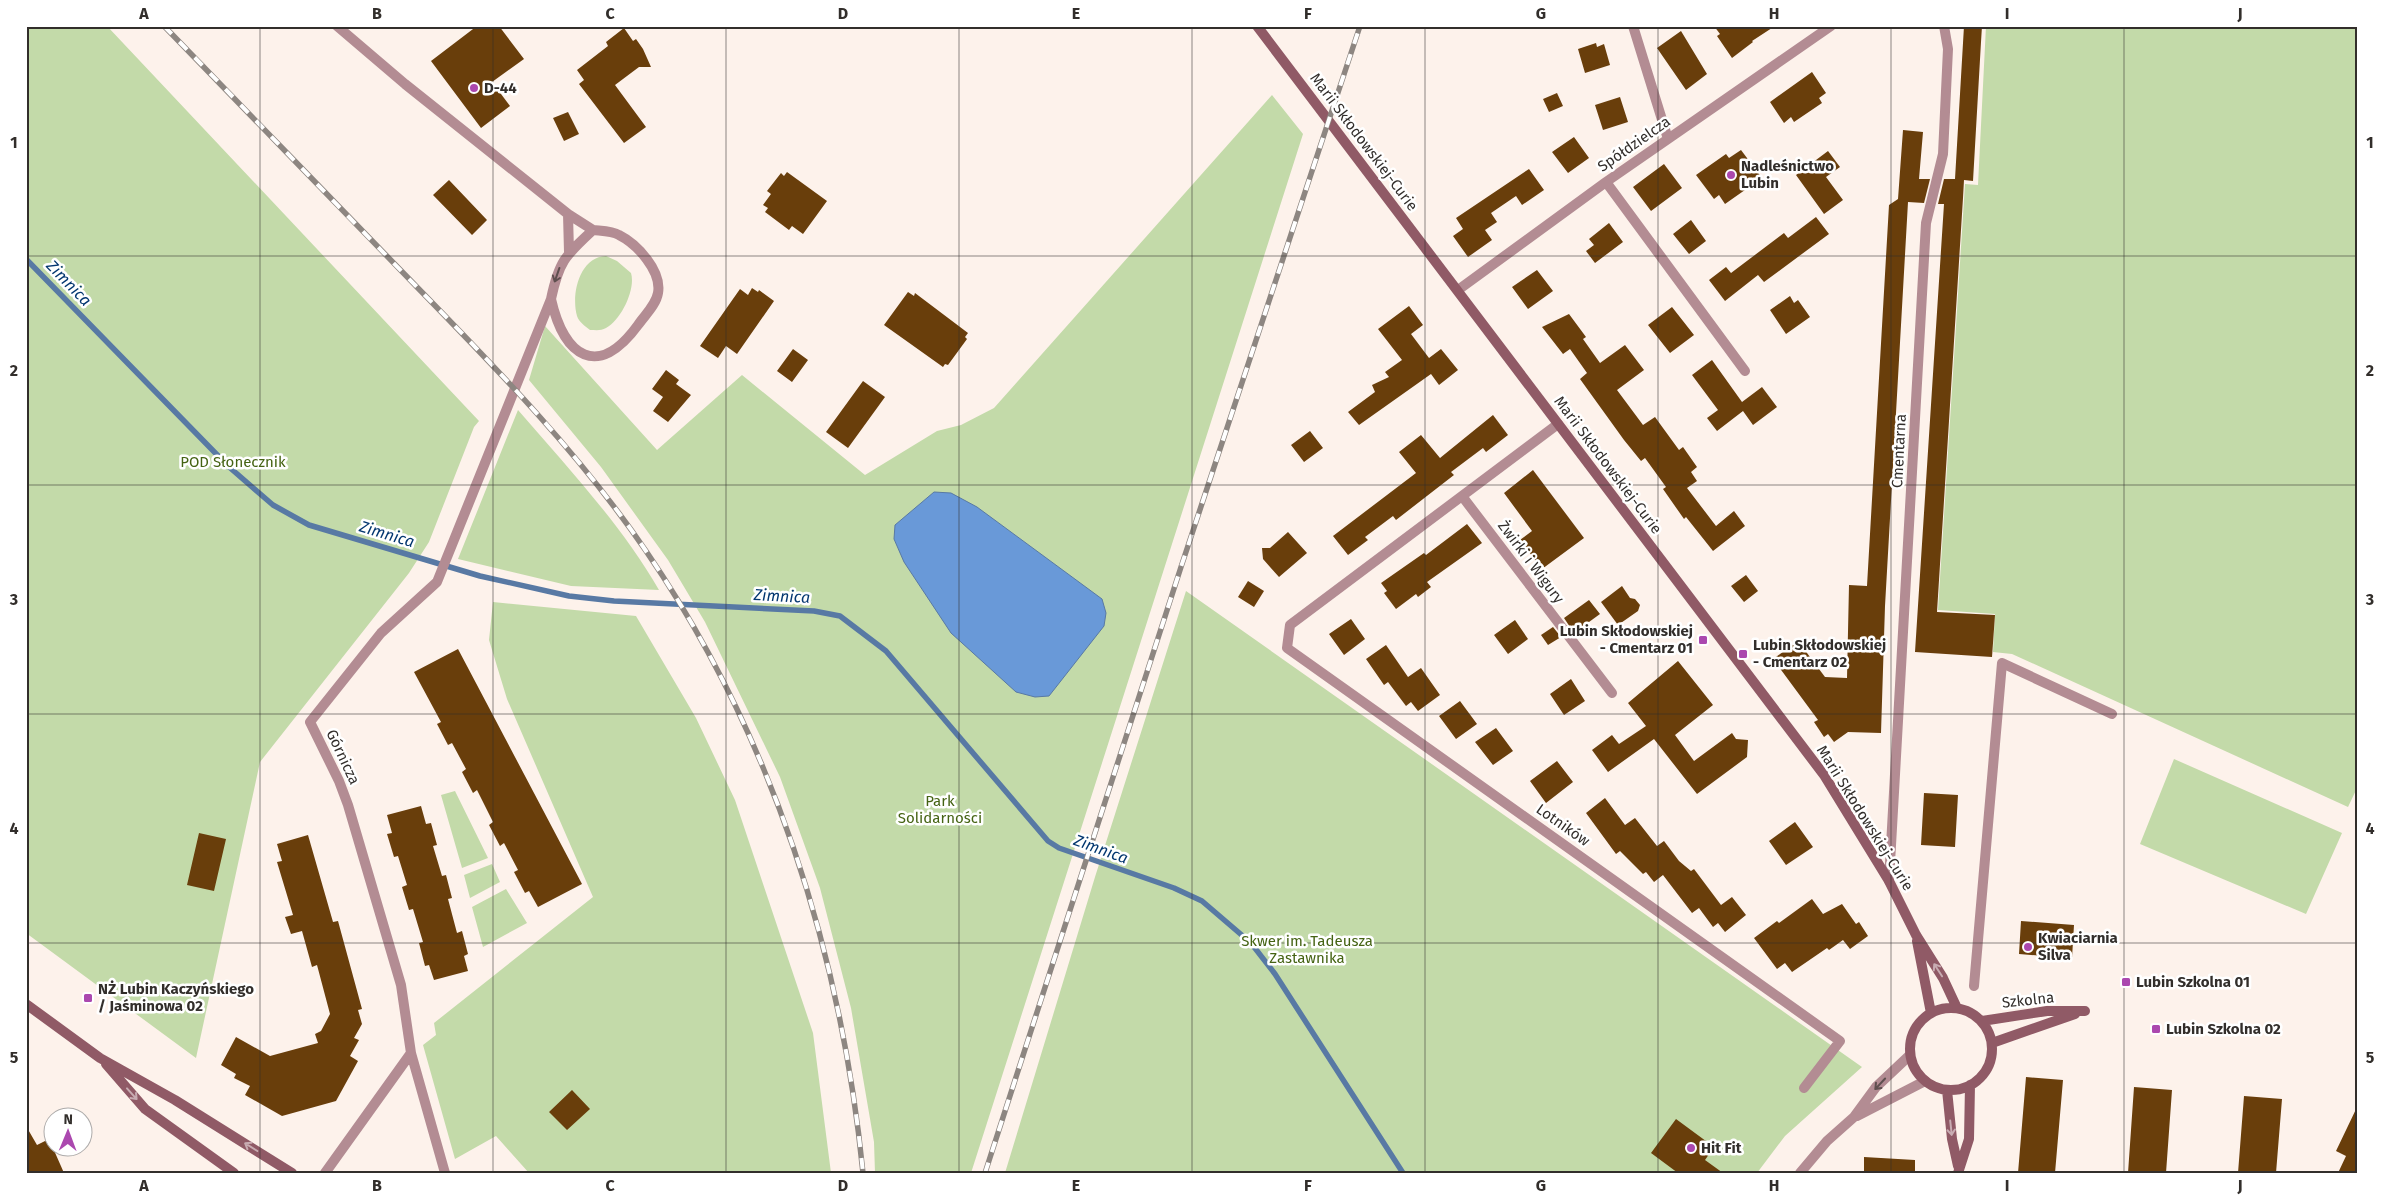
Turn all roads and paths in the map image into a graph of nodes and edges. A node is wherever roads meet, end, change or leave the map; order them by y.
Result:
1 (337, 26) edge
2 (1257, 26) edge
3 (1263, 26) edge
4 (1633, 26) edge
5 (1831, 26) edge
6 (1944, 26) edge
7 (1265, 37) junction
8 (1668, 138) junction
9 (1606, 182) junction
10 (568, 214) junction
11 (593, 230) junction
12 (569, 252) junction
13 (1458, 290) junction
14 (551, 299) junction
15 (1745, 371) dead end
16 (1558, 424) junction
17 (1462, 496) junction
18 (1612, 694) dead end
19 (2112, 714) dead end
20 (1889, 881) junction
21 (1916, 935) junction
22 (1974, 986) dead end
23 (26, 1004) edge
24 (1957, 1008) junction
25 (1932, 1013) junction
26 (1982, 1021) junction
27 (1992, 1042) junction
28 (411, 1053) junction
29 (1910, 1055) junction
30 (100, 1058) junction
31 (1925, 1081) junction
32 (1970, 1085) junction
33 (1804, 1088) dead end
34 (1947, 1090) junction
35 (1854, 1117) junction
36 (1958, 1170) edge
37 (234, 1173) edge
38 (292, 1173) edge
39 (325, 1173) edge
40 (445, 1173) edge
41 (1800, 1173) edge

1 - 10 street
2 - 7 street, Marii Skłodowskiej-Curie
3 - 7 street
4 - 8 street
5 - 8 street, Spółdzielcza
6 - 20 street, Cmentarna
7 - 13 street, Marii Skłodowskiej-Curie
8 - 9 street, Spółdzielcza
9 - 13 street, Spółdzielcza
9 - 15 street
10 - 11 street
10 - 12 street
11 - 12 street
11 - 14 street
12 -> 14 street
13 - 16 street, Marii Skłodowskiej-Curie
14 - 28 street, Górnicza
16 - 17 street
16 - 20 street, Marii Skłodowskiej-Curie
17 - 18 street, Żwirki i Wigury
17 - 33 street, Lotników
19 - 22 street
20 - 21 street, Marii Skłodowskiej-Curie
24 -> 21 street, Marii Skłodowskiej-Curie
21 - 25 street, Marii Skłodowskiej-Curie
23 - 30 street
24 - 25 street
24 - 26 street
25 - 29 street
26 - 27 street
26 - 27 street, Szkolna
27 - 32 street
28 - 39 street
28 - 40 street, Górnicza
29 - 31 street
29 -> 35 street
30 -> 37 street
38 -> 30 street
31 - 34 street
31 - 35 street
32 - 34 street
32 - 36 street
34 -> 36 street
35 - 41 street

